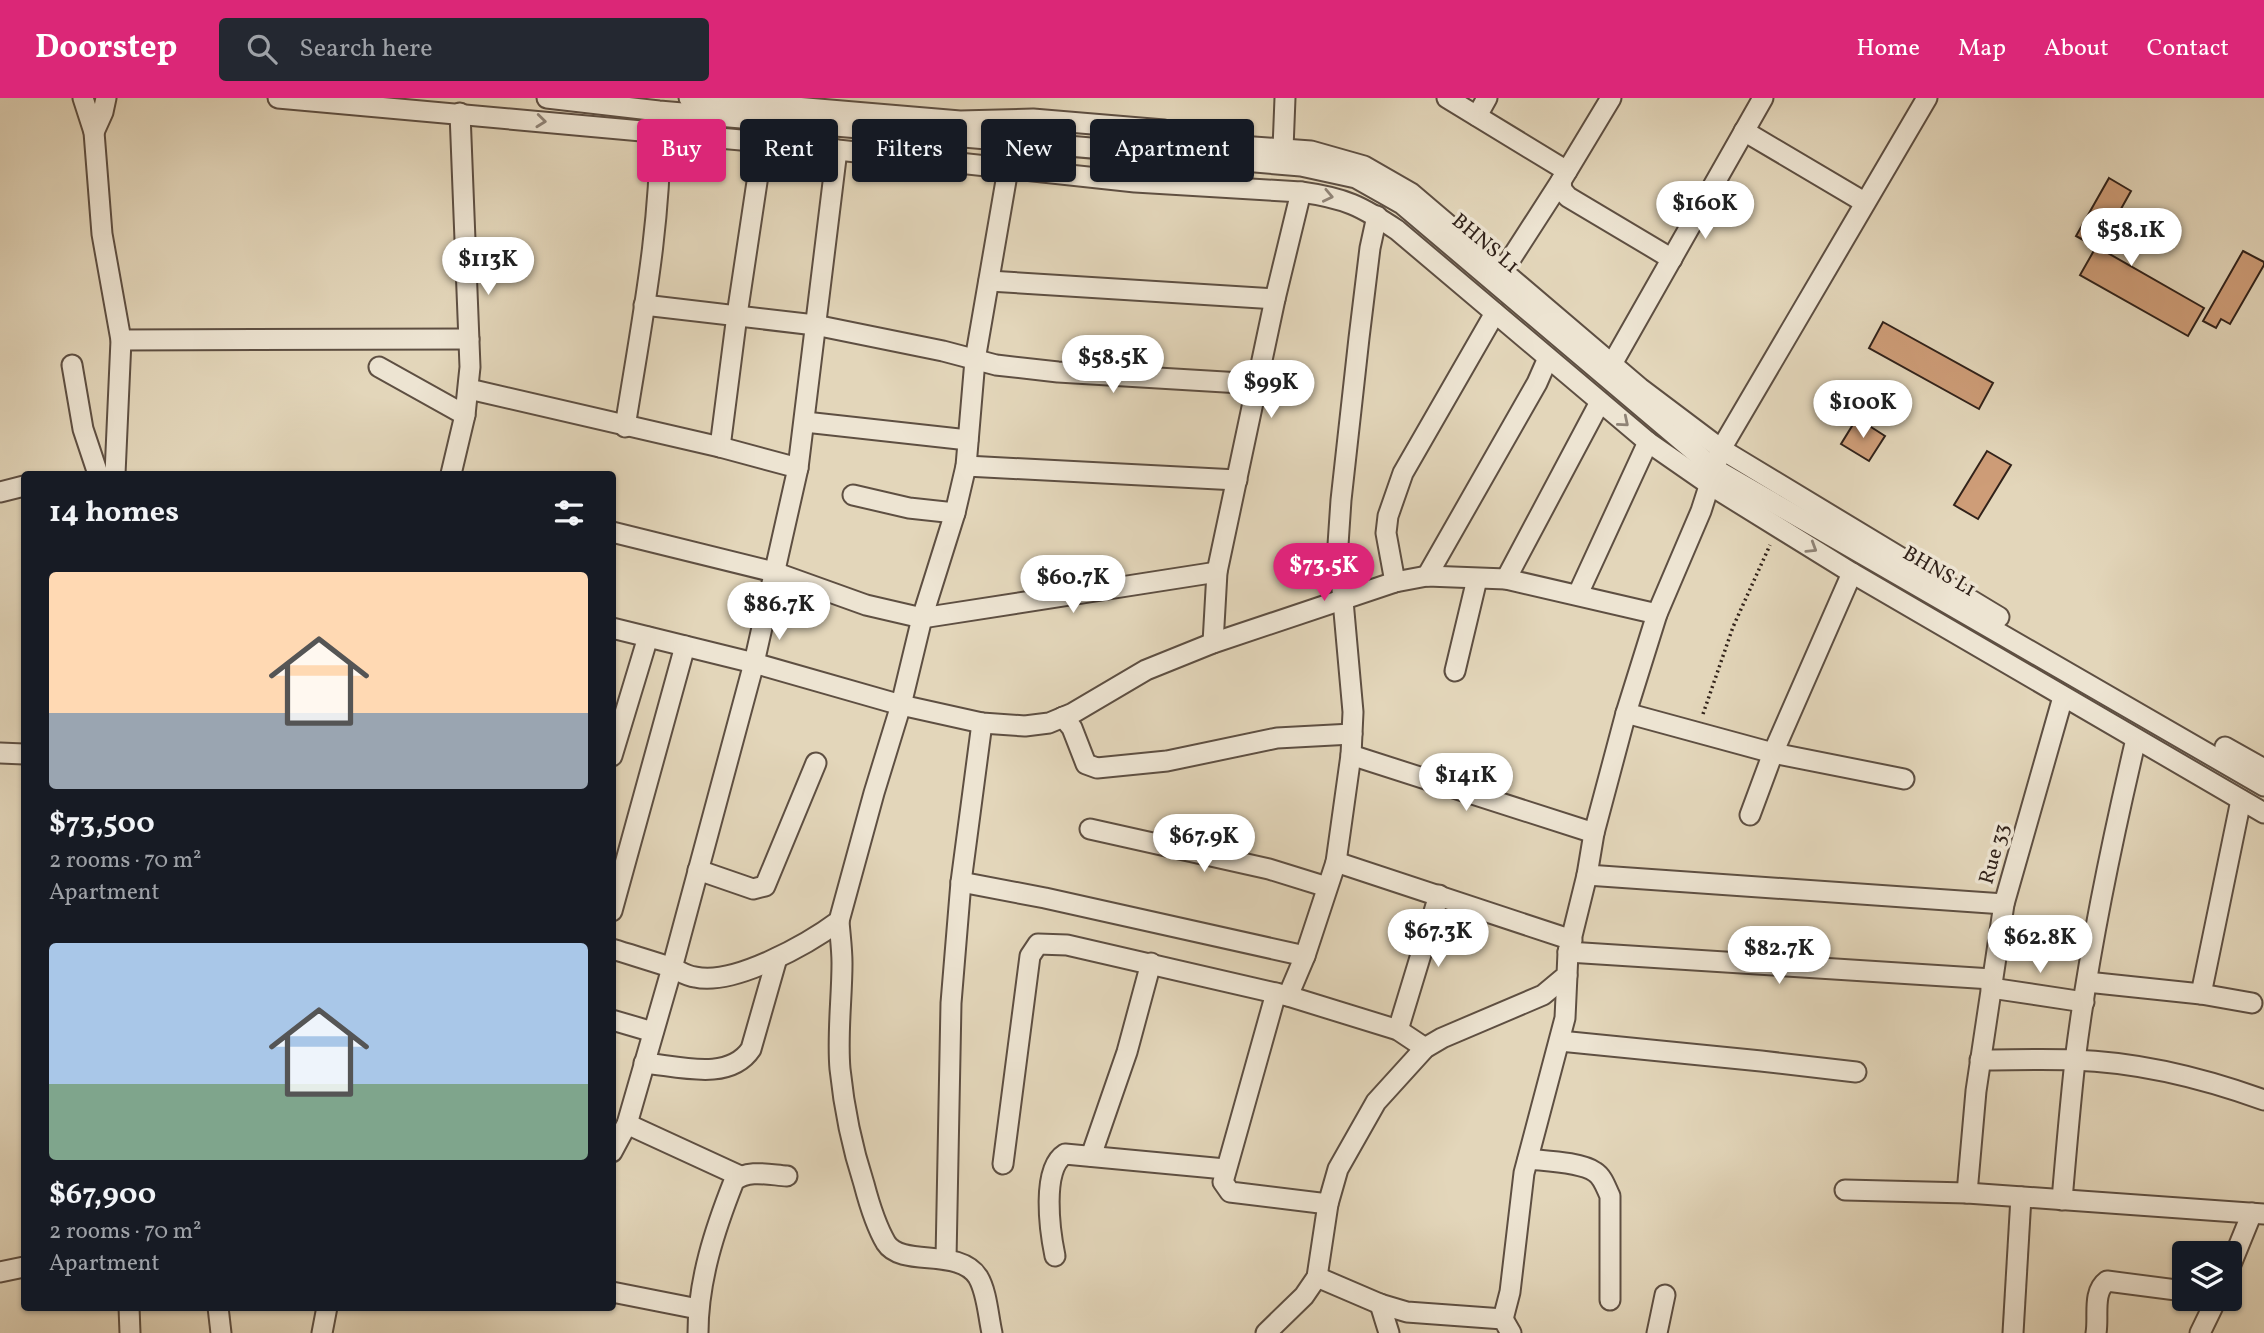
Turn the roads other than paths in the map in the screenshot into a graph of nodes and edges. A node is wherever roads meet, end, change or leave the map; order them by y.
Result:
1 (83, 98) edge
2 (106, 98) edge
3 (278, 98) edge
4 (547, 98) edge
5 (614, 98) edge
6 (689, 98) edge
7 (1285, 98) edge
8 (1447, 98) edge
9 (1488, 98) edge
10 (1611, 98) edge
11 (1763, 98) edge
12 (1927, 98) edge
13 (659, 104) edge
14 (845, 105) edge
15 (460, 113) junction
16 (1477, 116) junction
17 (637, 130) edge
18 (94, 131) junction
19 (1744, 131) junction
20 (1283, 149) junction
21 (838, 150) edge
22 (981, 166) edge
23 (1076, 176) edge
24 (1564, 176) junction
25 (657, 182) edge
26 (756, 182) edge
27 (833, 182) edge
28 (1006, 182) edge
29 (1301, 192) junction
30 (1864, 202) junction
31 (1377, 216) junction
32 (1672, 259) junction
33 (1503, 271) junction
34 (989, 281) junction
35 (1275, 299) junction
36 (644, 305) junction
37 (1495, 313) junction
38 (737, 315) junction
39 (815, 325) junction
40 (469, 339) junction
41 (121, 340) junction
42 (1548, 358) junction
43 (975, 360) junction
44 (1612, 364) junction
45 (72, 365) dead end
46 (379, 367) dead end
47 (1258, 384) junction
48 (469, 389) junction
49 (1600, 401) junction
50 (465, 415) junction
51 (805, 422) junction
52 (625, 427) junction
53 (968, 440) junction
54 (1648, 442) junction
55 (720, 447) junction
56 (966, 466) junction
57 (1716, 466) junction
58 (798, 468) junction
59 (97, 471) edge
60 (115, 471) edge
61 (452, 471) edge
62 (1237, 480) junction
63 (21, 487) edge
64 (0, 492) edge
65 (853, 495) dead end
66 (955, 513) junction
67 (616, 533) edge
68 (774, 572) junction
69 (1217, 572) junction
70 (1852, 573) junction
71 (1427, 576) junction
72 (1477, 579) junction
73 (1506, 579) junction
74 (1395, 582) junction
75 (1578, 594) junction
76 (1344, 598) junction
77 (1657, 614) junction
78 (922, 618) junction
79 (616, 629) edge
80 (648, 637) junction
81 (1213, 643) junction
82 (685, 646) junction
83 (754, 663) junction
84 (1454, 671) dead end
85 (2063, 697) junction
86 (901, 705) junction
87 (1626, 713) junction
88 (1063, 717) junction
89 (982, 723) junction
90 (1352, 734) junction
91 (2136, 739) junction
92 (616, 743) edge
93 (1773, 753) junction
94 (0, 754) edge
95 (21, 754) edge
96 (1351, 755) junction
97 (816, 763) dead end
98 (2264, 770) edge
99 (1904, 779) dead end
100 (2264, 786) edge
101 (2241, 800) junction
102 (2264, 813) edge
103 (1750, 815) dead end
104 (1090, 829) dead end
105 (1594, 833) junction
106 (1336, 862) junction
107 (698, 870) junction
108 (1587, 875) junction
109 (961, 882) junction
110 (1327, 887) junction
111 (1439, 895) junction
112 (616, 896) edge
113 (2004, 904) junction
114 (839, 921) junction
115 (1570, 946) junction
116 (616, 950) edge
117 (1305, 956) junction
118 (777, 958) junction
119 (1152, 963) junction
120 (672, 968) junction
121 (1567, 975) junction
122 (2087, 982) junction
123 (1991, 984) junction
124 (1282, 994) junction
125 (2201, 994) junction
126 (2084, 1002) junction
127 (2252, 1003) dead end
128 (616, 1021) edge
129 (1398, 1030) junction
130 (653, 1032) junction
131 (1560, 1041) junction
132 (1426, 1048) junction
133 (1980, 1060) junction
134 (2075, 1060) junction
135 (644, 1063) junction
136 (1856, 1073) dead end
137 (2264, 1100) edge
138 (627, 1124) junction
139 (616, 1145) edge
140 (1091, 1156) junction
141 (1528, 1159) junction
142 (1003, 1164) dead end
143 (1225, 1169) junction
144 (740, 1176) junction
145 (787, 1176) dead end
146 (1845, 1190) dead end
147 (1967, 1194) junction
148 (2021, 1197) junction
149 (2062, 1200) junction
150 (1328, 1204) junction
151 (2258, 1214) edge
152 (2242, 1244) edge
153 (1055, 1256) dead end
154 (946, 1259) junction
155 (21, 1268) edge
156 (0, 1272) edge
157 (1317, 1277) junction
158 (2172, 1289) edge
159 (616, 1293) edge
160 (1665, 1294) dead end
161 (1610, 1300) dead end
162 (1380, 1304) junction
163 (698, 1309) junction
164 (129, 1311) edge
165 (218, 1311) edge
166 (326, 1311) edge
167 (2211, 1311) edge
168 (1507, 1326) edge
169 (130, 1333) edge
170 (221, 1333) edge
171 (322, 1333) edge
172 (698, 1333) edge
173 (992, 1333) edge
174 (1266, 1333) edge
175 (1389, 1333) edge
176 (1657, 1333) edge
177 (2013, 1333) edge
178 (2096, 1333) edge
179 (2200, 1333) edge

1 - 18 street
2 - 18 street
3 - 15 street
4 - 13 street, BHNS L1
5 - 13 street, BHNS L1
6 - 14 street
7 - 20 street
8 - 16 street
9 - 16 street
10 - 24 street
11 - 19 street
12 - 30 street
13 - 57 street, BHNS L1
14 - 20 street
15 -> 17 street
15 - 40 street
16 - 24 street
18 - 41 street
19 - 30 street
19 - 32 street
20 - 33 street
21 - 22 street
23 - 29 street
24 - 32 street
24 - 33 street
25 - 36 street
26 - 38 street
27 - 39 street
28 - 34 street
29 -> 31 street
29 - 35 street
30 - 57 street
31 - 37 street
31 - 76 street
32 - 44 street
33 - 44 street
34 - 35 street
34 - 43 street
35 - 47 street
36 - 38 street
36 - 52 street
37 - 42 street
37 - 74 street
38 - 39 street
38 - 55 street
39 - 43 street
39 - 51 street
40 - 41 street
40 - 48 street
41 - 60 street
42 - 49 street
42 - 71 street
43 - 47 street
43 - 53 street
44 - 57 street
45 - 59 street
46 - 50 street
47 - 62 street
48 - 50 street
48 - 52 street
49 -> 54 street
49 - 73 street
50 - 61 street
51 - 53 street
51 - 58 street
52 - 55 street
53 - 56 street
54 - 57 street
54 - 75 street
55 - 58 street
56 - 62 street
56 - 66 street
57 -> 70 street
57 - 77 street
57 - 98 street, BHNS L1
57 - 100 street, BHNS L1
58 - 68 street
62 - 69 street
63 - 64 street
65 - 66 street
66 - 78 street
67 - 68 street
68 - 78 street
68 - 83 street
69 - 78 street
69 - 81 street
70 - 85 street
70 - 93 street
71 - 72 street
71 - 74 street
72 - 73 street
72 - 84 street
73 - 75 street
74 - 76 street
75 - 77 street
76 - 81 street
76 - 90 street
77 - 87 street
78 - 86 street
79 - 80 street
80 - 82 street
80 - 92 street
81 - 88 street
82 - 83 street
82 - 112 street
83 - 86 street
83 - 107 street
85 - 91 street
85 - 113 street, Rue 33
86 - 89 street
86 - 114 street
87 - 93 street
87 - 105 street
88 - 89 street
88 - 90 street
89 - 109 street
90 - 96 street
91 - 101 street
91 - 122 street
93 - 99 street
93 - 103 street
94 - 95 street
96 - 105 street
96 - 106 street
97 - 107 street
101 - 102 street
101 - 125 street
104 - 110 street
105 - 108 street
106 - 110 street
106 - 111 street
107 - 120 street
108 - 113 street
108 - 115 street
109 - 117 street
109 - 154 street
110 - 117 street
111 - 115 street
111 - 129 street
113 - 123 street, Rue 33
114 - 118 street
114 - 154 street
115 - 121 street
115 - 123 street
116 - 120 street
117 - 124 street
118 - 120 street
118 - 135 street
119 - 124 street
119 - 140 street
119 - 142 street
120 - 130 street
121 - 131 street
121 - 132 street
122 - 125 street
122 - 126 street
123 - 126 street
123 - 133 street, Rue 33
124 - 129 street
124 - 143 street
125 - 127 street
126 - 134 street
128 - 130 street
129 - 132 street
130 - 135 street
131 - 136 street
131 - 141 street
132 - 150 street
133 - 134 street
133 - 147 street, Rue 33
134 - 137 street
134 - 149 street
135 - 138 street
138 - 139 street
138 - 144 street
140 - 143 street
140 - 153 street
141 - 161 street
141 - 168 street
143 - 150 street
144 - 145 street
144 - 163 street
146 - 147 street
147 - 148 street
148 - 149 street
148 - 177 street
149 - 151 street
150 - 157 street
151 - 152 street
154 - 173 street
155 - 156 street
157 - 162 street
157 - 174 street
158 - 178 street
159 - 163 street
160 - 176 street
162 - 168 street
162 - 175 street
163 - 172 street
164 - 169 street
165 - 170 street
166 - 171 street
167 - 179 street

